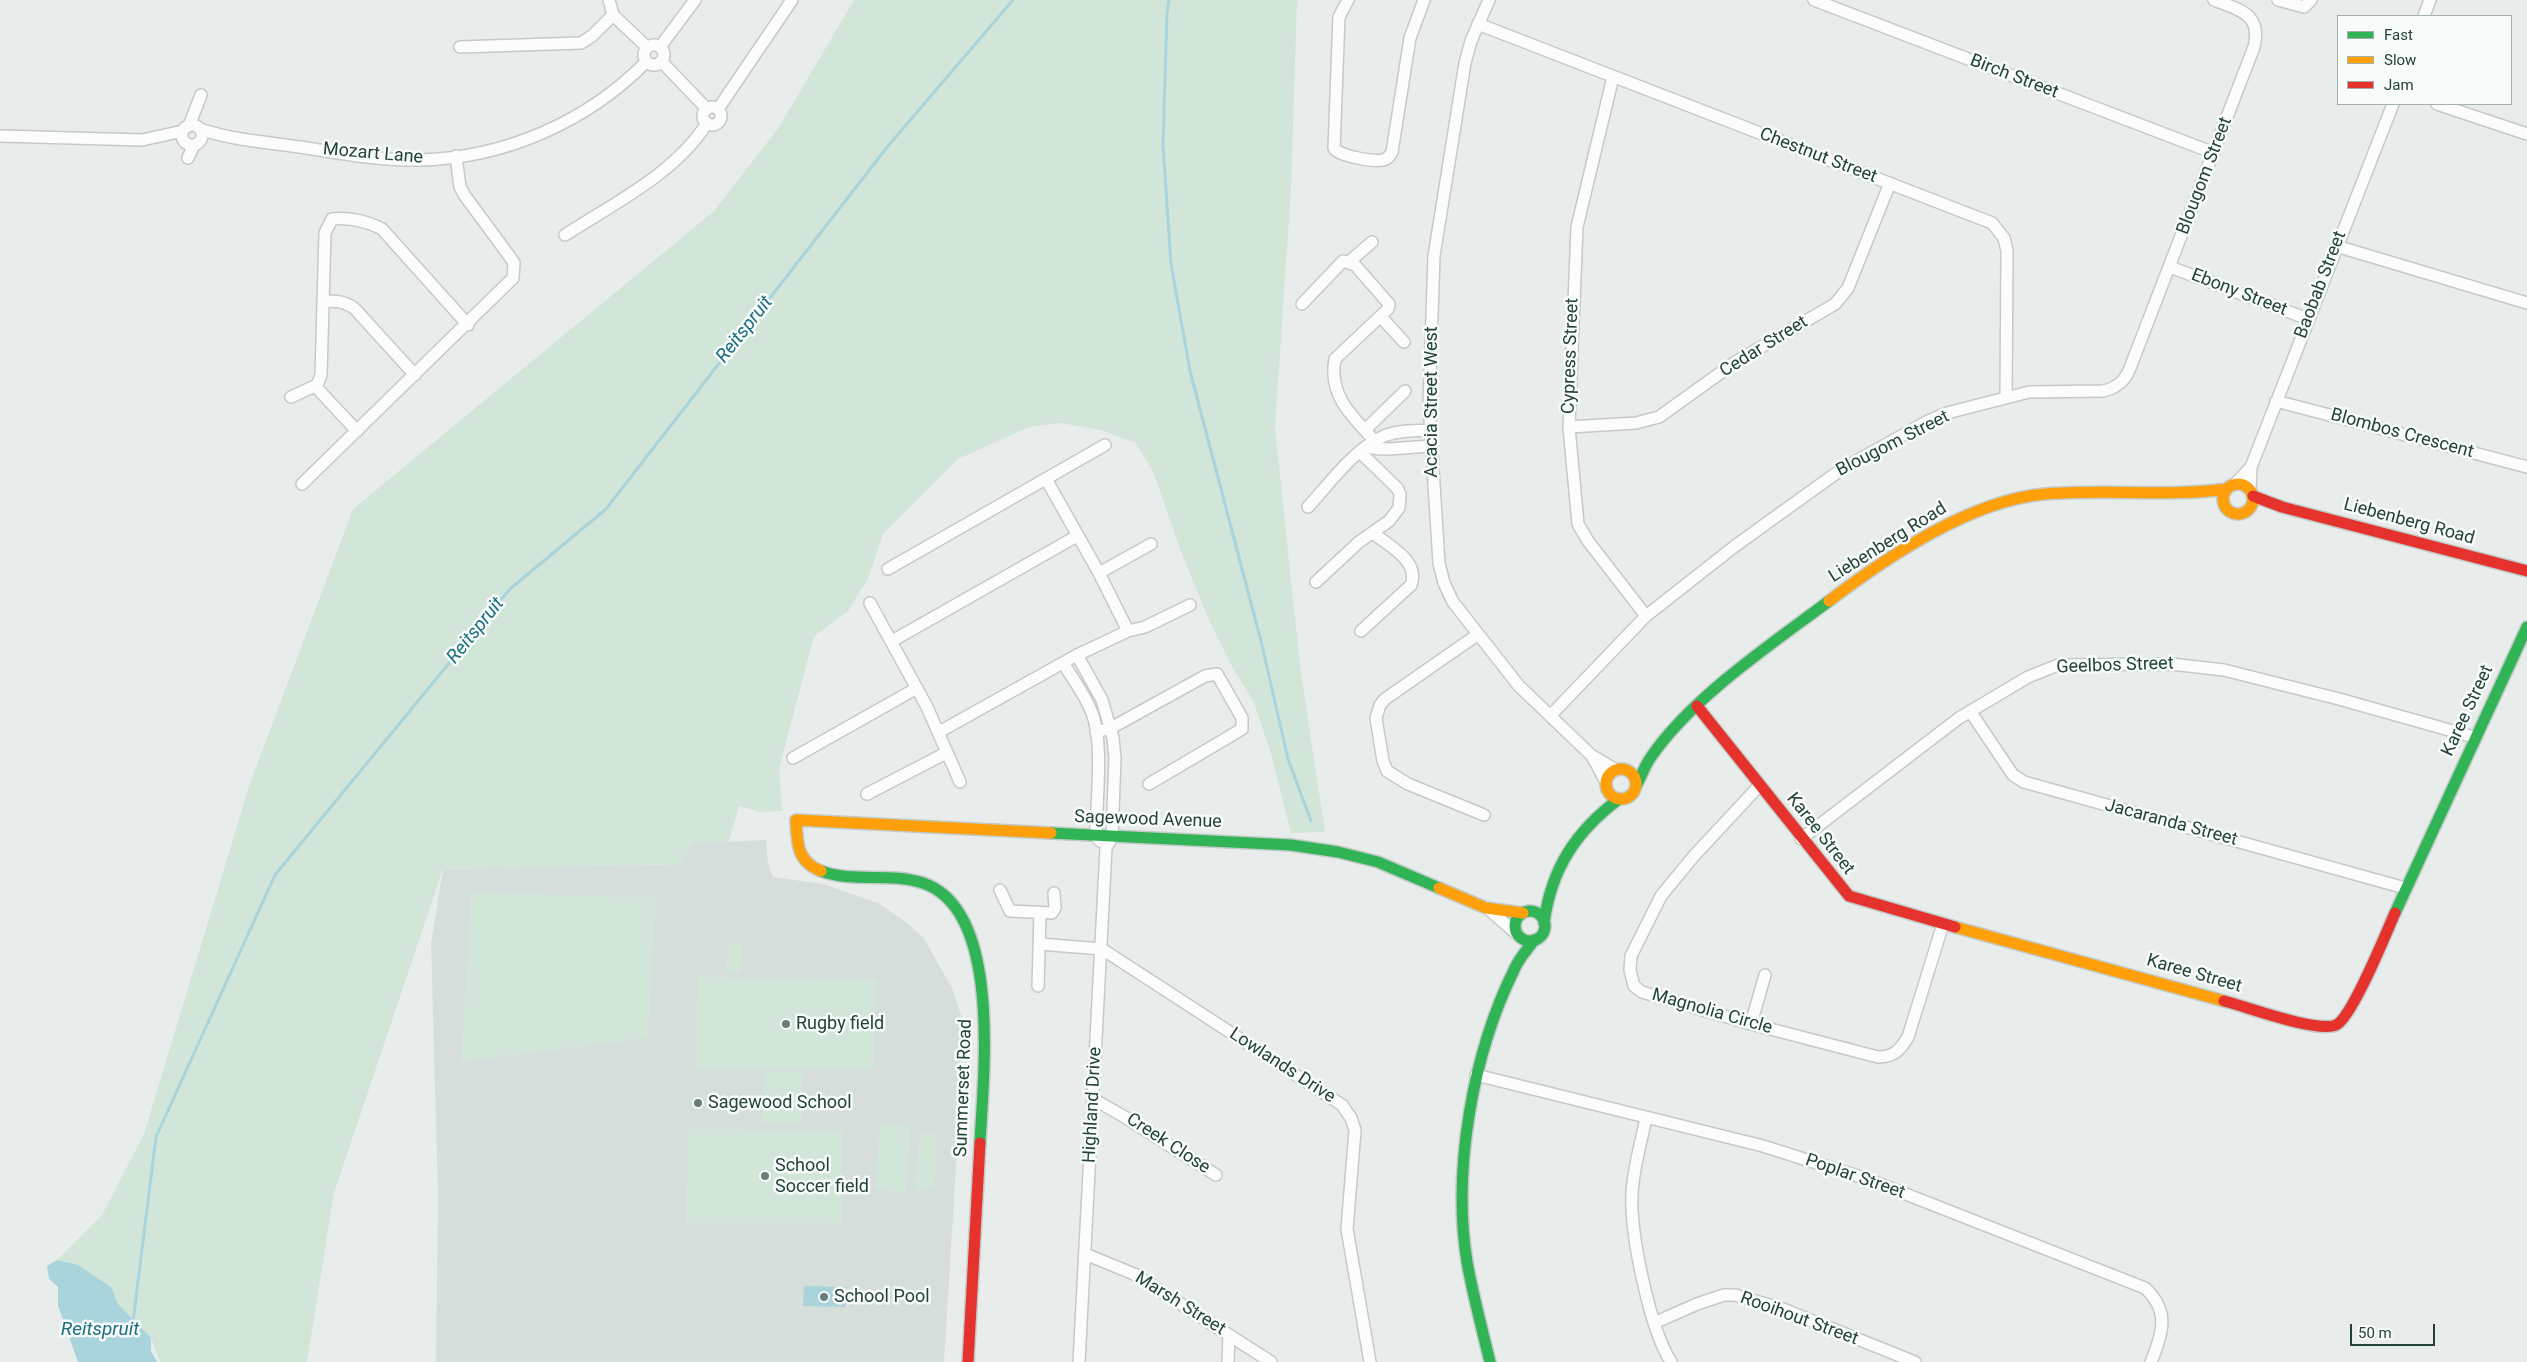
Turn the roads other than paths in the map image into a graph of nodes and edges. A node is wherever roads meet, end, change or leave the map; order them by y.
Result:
1 (609, 0) edge
2 (695, 0) edge
3 (792, 0) edge
4 (1348, 0) edge
5 (1424, 0) edge
6 (1490, 0) edge
7 (1814, 0) edge
8 (2214, 0) edge
9 (2278, 0) edge
10 (2311, 0) edge
11 (2430, 0) edge
12 (613, 15) junction
13 (2424, 15) edge
14 (1478, 24) junction
15 (460, 47) dead end
16 (660, 47) junction
17 (647, 48) junction
18 (661, 61) junction
19 (646, 62) junction
20 (1613, 77) junction
21 (199, 101) dead end
22 (2392, 105) edge
23 (2440, 105) edge
24 (712, 110) junction
25 (2527, 134) edge
26 (0, 136) edge
27 (191, 136) junction
28 (2214, 153) junction
29 (456, 156) junction
30 (188, 157) dead end
31 (1890, 184) junction
32 (565, 235) dead end
33 (1372, 242) dead end
34 (2336, 246) junction
35 (1349, 262) junction
36 (2170, 267) junction
37 (324, 301) junction
38 (2527, 303) edge
39 (1302, 304) dead end
40 (1381, 316) junction
41 (2308, 319) junction
42 (468, 324) junction
43 (1404, 342) dead end
44 (415, 375) junction
45 (315, 386) junction
46 (1405, 391) dead end
47 (2006, 396) junction
48 (291, 397) dead end
49 (2276, 401) junction
50 (1569, 427) junction
51 (1365, 430) junction
52 (1430, 430) junction
53 (357, 431) junction
54 (1413, 432) junction
55 (1105, 445) dead end
56 (1430, 446) junction
57 (1370, 447) junction
58 (1414, 448) junction
59 (2251, 467) junction
60 (2527, 467) edge
61 (1046, 479) junction
62 (302, 484) dead end
63 (2231, 486) junction
64 (2198, 493) junction
65 (2251, 493) junction
66 (2224, 504) junction
67 (1308, 506) dead end
68 (2282, 507) junction
69 (2246, 512) junction
70 (1373, 532) junction
71 (1077, 536) junction
72 (1151, 544) dead end
73 (888, 568) dead end
74 (2527, 571) edge
75 (1099, 573) junction
76 (1316, 582) dead end
77 (870, 603) dead end
78 (1190, 604) dead end
79 (1646, 616) junction
80 (2527, 627) edge
81 (1128, 630) junction
82 (1360, 631) dead end
83 (1478, 635) junction
84 (892, 641) junction
85 (1077, 655) junction
86 (1063, 663) junction
87 (917, 688) junction
88 (1697, 706) junction
89 (1970, 711) junction
90 (1550, 716) junction
91 (1111, 728) junction
92 (939, 732) junction
93 (1096, 732) junction
94 (2474, 737) junction
95 (946, 753) junction
96 (1591, 755) junction
97 (1652, 755) junction
98 (793, 758) dead end
99 (1618, 770) junction
100 (960, 782) dead end
101 (1149, 784) dead end
102 (1606, 784) junction
103 (1637, 784) junction
104 (1759, 786) junction
105 (867, 794) dead end
106 (1619, 799) junction
107 (1597, 814) junction
108 (1484, 815) dead end
109 (796, 820) joint
110 (1096, 836) junction
111 (1112, 837) junction
112 (1801, 839) junction
113 (1106, 848) junction
114 (1550, 887) junction
115 (2405, 888) junction
116 (1000, 890) dead end
117 (1054, 893) dead end
118 (1486, 908) junction
119 (1525, 912) junction
120 (1040, 913) junction
121 (1544, 923) junction
122 (1943, 924) junction
123 (1517, 934) junction
124 (1534, 940) junction
125 (1039, 944) junction
126 (1102, 949) junction
127 (1515, 968) junction
128 (1765, 975) dead end
129 (1038, 986) dead end
130 (1751, 1024) junction
131 (1476, 1075) junction
132 (1093, 1099) junction
133 (1646, 1118) junction
134 (1216, 1175) dead end
135 (1085, 1254) junction
136 (1654, 1323) junction
137 (1229, 1335) junction
138 (968, 1362) edge
139 (1079, 1362) edge
140 (1228, 1362) edge
141 (1271, 1362) edge
142 (1370, 1362) edge
143 (1490, 1362) edge
144 (1672, 1362) edge
145 (1915, 1362) edge
146 (2151, 1362) edge

1 - 12 street
2 - 16 street
3 - 24 street
4 - 5 street
6 - 14 street, Acacia Street West
7 - 28 street, Birch Street
8 - 28 street, Blougom Street
9 - 10 street
11 - 13 street
12 - 15 street
12 - 17 street
14 - 20 street, Chestnut Street
14 - 52 street, Acacia Street West
16 - 17 street
16 - 18 street
17 - 19 street
18 - 19 street
18 - 24 street
19 - 29 street, Mozart Lane
20 - 31 street, Chestnut Street
20 - 50 street, Cypress Street
21 - 27 street
22 - 34 street, Baobab Street
23 - 25 street
24 - 32 street
26 - 27 street
27 - 29 street, Mozart Lane
27 - 30 street
28 - 36 street, Blougom Street
29 - 42 street
31 - 47 street, Chestnut Street
31 - 50 street, Cedar Street
33 - 35 street
34 - 38 street
34 - 41 street, Baobab Street
35 - 39 street
35 - 40 street
36 - 41 street, Ebony Street
36 - 47 street, Blougom Street
37 - 42 street
37 - 44 street
37 - 45 street
40 - 43 street
40 - 51 street
41 - 49 street, Baobab Street
42 - 44 street
44 - 53 street
45 - 48 street
45 - 53 street
46 - 51 street
47 - 79 street, Blougom Street
49 - 59 street, Baobab Street
49 - 60 street, Blombos Crescent
50 - 79 street, Cypress Street
51 - 57 street
52 - 54 street
52 - 56 street, Acacia Street West
53 - 62 street
54 - 57 street
54 - 58 street
55 - 61 street
56 - 58 street
56 - 83 street, Acacia Street West
57 - 58 street
57 - 67 street
57 - 70 street
59 - 63 street, Baobab Street
59 - 65 street, Baobab Street
61 - 71 street
61 - 73 street
63 - 64 street, Liebenberg Road
63 - 65 street
63 - 66 street
64 - 66 street, Liebenberg Road
64 - 88 street, Liebenberg Road
65 - 68 street, Liebenberg Road
65 - 69 street
66 - 69 street
68 - 69 street, Liebenberg Road
68 - 74 street, Liebenberg Road
70 - 76 street
70 - 82 street
71 - 75 street
71 - 84 street
72 - 75 street
75 - 81 street
77 - 84 street
78 - 81 street
79 - 90 street, Blougom Street
80 - 94 street, Karee Street
81 - 85 street
83 - 90 street, Acacia Street West
83 - 108 street
84 - 87 street
85 - 86 street
85 - 91 street
86 - 92 street
86 - 93 street
87 - 92 street
87 - 98 street
88 - 97 street, Liebenberg Road
88 - 104 street, Karee Street
89 - 94 street, Geelbos Street
89 - 112 street, Geelbos Street
89 - 115 street, Jacaranda Street
90 - 96 street, Acacia Street West
91 - 93 street
91 - 101 street
91 - 111 street
92 - 95 street
93 - 110 street
94 - 115 street, Karee Street
95 - 100 street
95 - 105 street
96 - 99 street, Acacia Street West
96 - 102 street, Acacia Street West
97 - 99 street, Liebenberg Road
97 - 103 street, Liebenberg Road
99 - 102 street
99 - 103 street
102 - 106 street
102 - 107 street
103 - 106 street
104 - 112 street, Karee Street
104 - 130 street, Magnolia Circle
106 - 107 street
107 - 114 street
109 - 110 street, Sagewood Avenue
109 - 138 street, Summerset Road
110 - 111 street, Sagewood Avenue
110 - 113 street
111 - 113 street, Highland Drive
111 - 118 street, Sagewood Avenue
112 - 122 street, Karee Street
113 - 126 street, Highland Drive
114 - 119 street
114 - 121 street
115 - 122 street, Karee Street
116 - 120 street
117 - 120 street
118 - 119 street, Sagewood Avenue
118 - 123 street, Sagewood Avenue
119 - 121 street
119 - 123 street
120 - 125 street
121 - 124 street
122 - 130 street, Magnolia Circle
123 - 124 street
123 - 127 street
124 - 127 street
125 - 126 street
125 - 129 street
126 - 132 street, Highland Drive
126 - 142 street, Lowlands Drive
127 - 131 street
128 - 130 street
131 - 133 street, Poplar Street
131 - 143 street
132 - 134 street, Creek Close
132 - 135 street, Highland Drive
133 - 136 street
133 - 146 street, Poplar Street
135 - 137 street, Marsh Street
135 - 139 street, Highland Drive
136 - 144 street
136 - 145 street, Rooihout Street
137 - 140 street
137 - 141 street, Marsh Street

